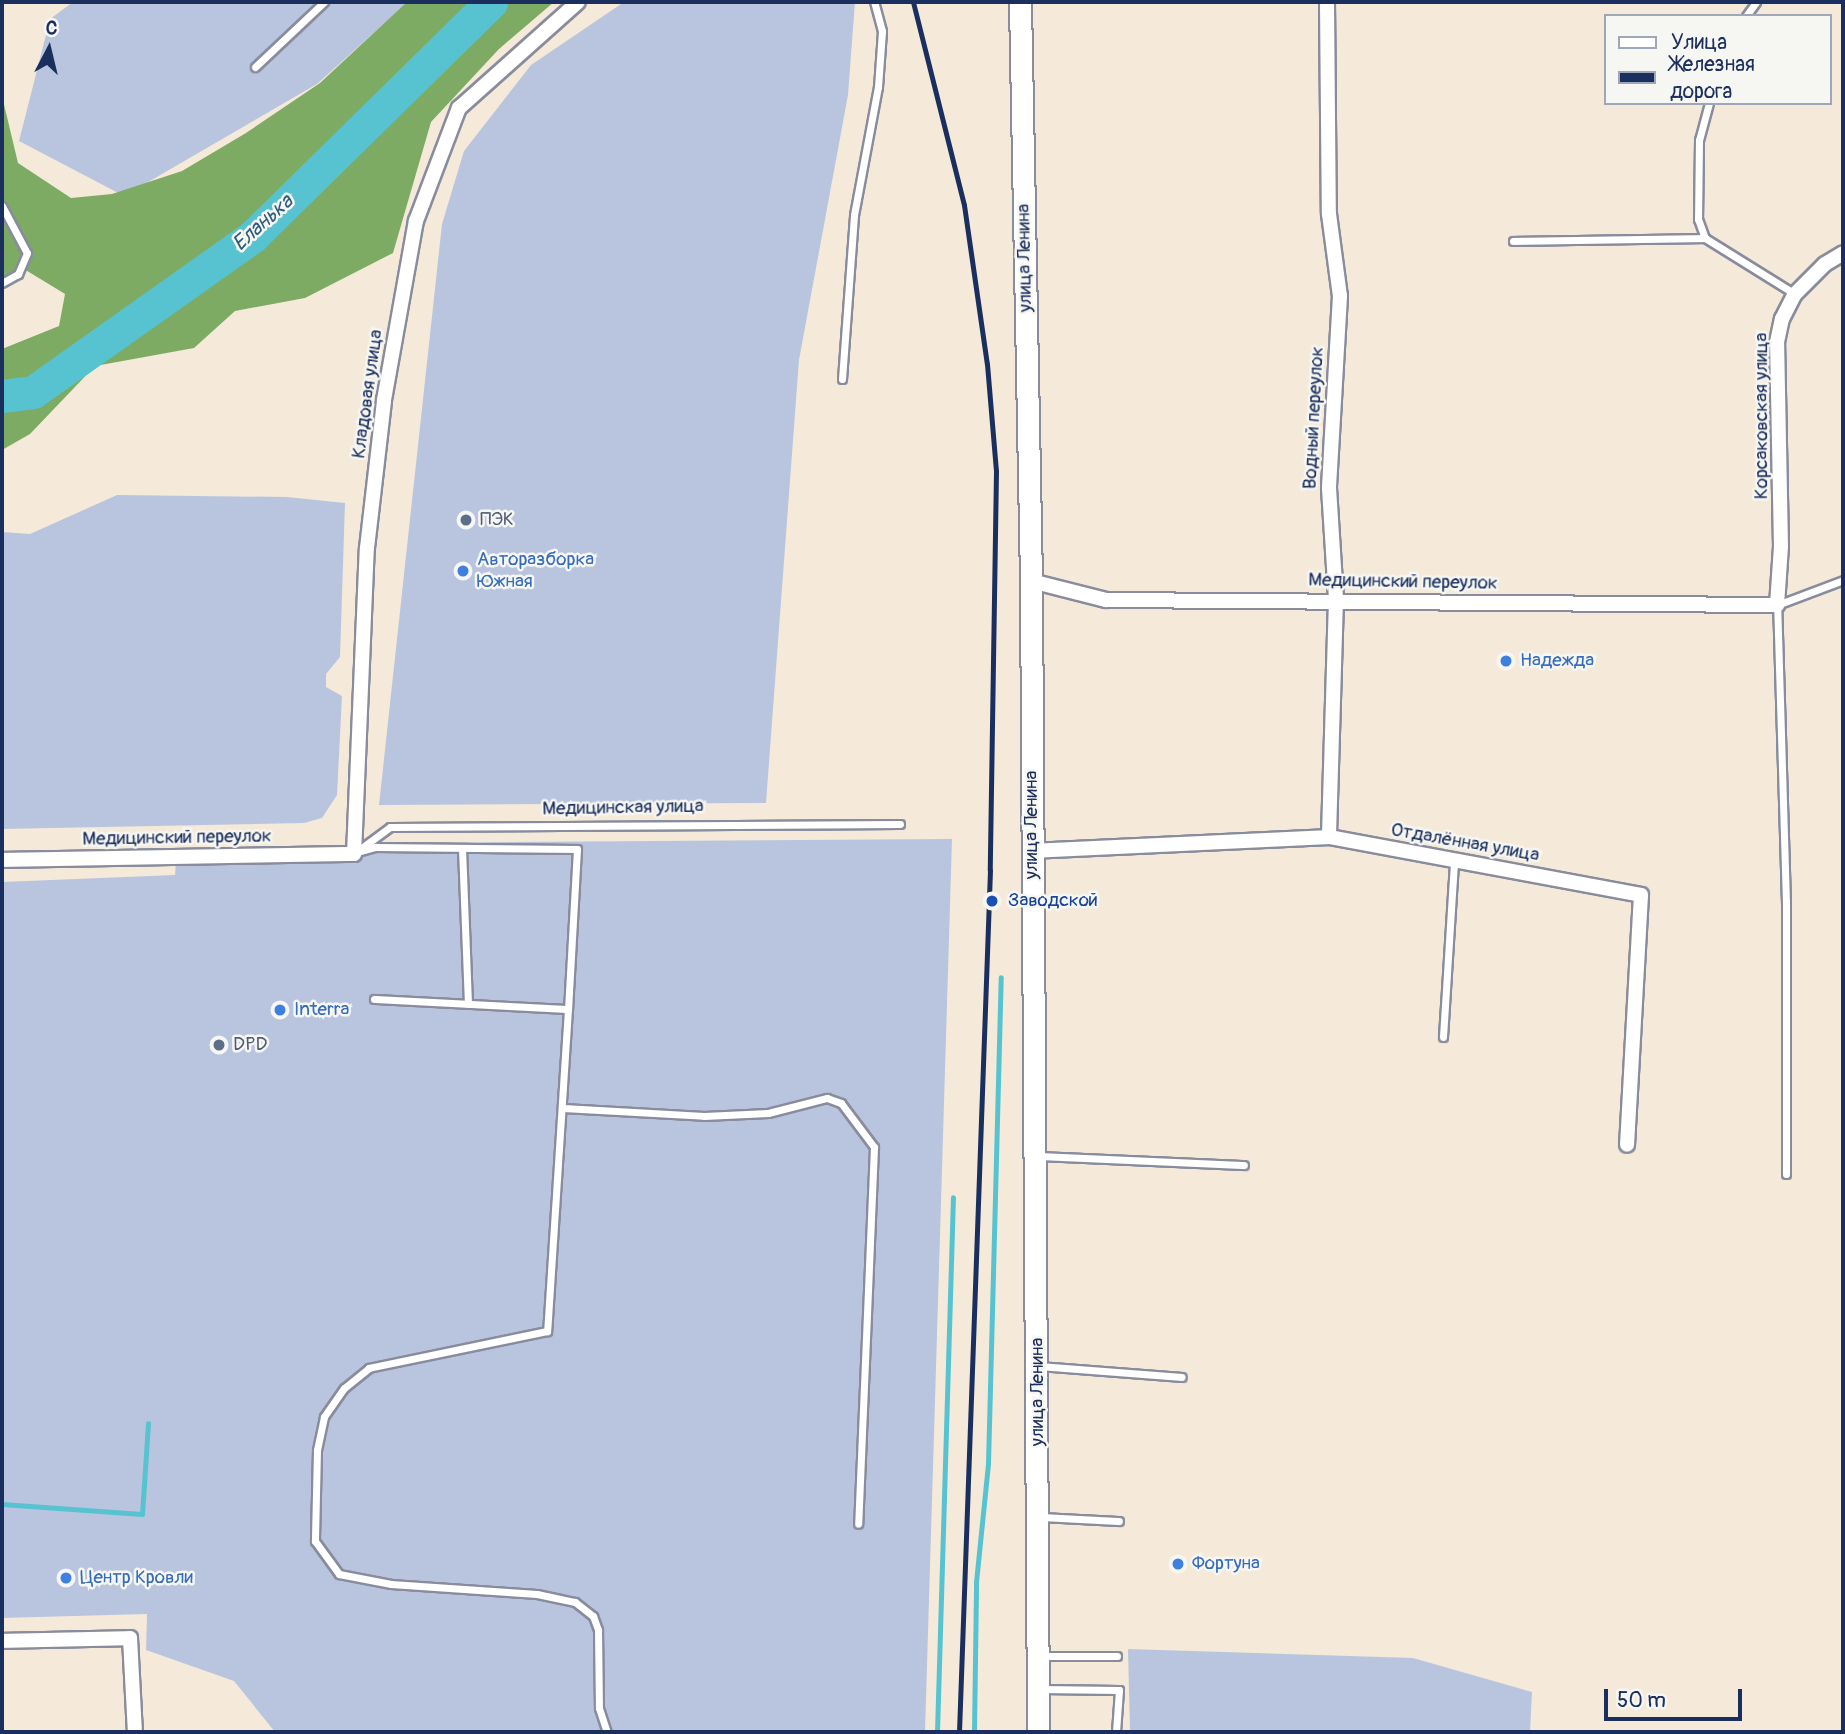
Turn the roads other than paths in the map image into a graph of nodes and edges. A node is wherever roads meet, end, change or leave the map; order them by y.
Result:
1 (324, 2) edge
2 (578, 2) edge
3 (874, 2) edge
4 (1020, 2) edge
5 (1327, 2) edge
6 (255, 67) dead end
7 (1708, 105) edge
8 (2, 206) edge
9 (1705, 238) junction
10 (1513, 241) dead end
11 (1843, 253) edge
12 (2, 283) edge
13 (1796, 294) junction
14 (842, 379) dead end
15 (1843, 580) edge
16 (1031, 581) junction
17 (1336, 600) junction
18 (1777, 605) junction
19 (900, 824) dead end
20 (1329, 837) junction
21 (462, 848) junction
22 (1032, 851) junction
23 (354, 854) junction
24 (2, 860) edge
25 (1454, 860) junction
26 (374, 999) dead end
27 (468, 1004) junction
28 (568, 1009) junction
29 (1443, 1037) dead end
30 (562, 1108) junction
31 (1627, 1145) dead end
32 (1036, 1156) junction
33 (1244, 1165) dead end
34 (1786, 1174) dead end
35 (1038, 1366) junction
36 (1182, 1377) dead end
37 (1039, 1517) junction
38 (1119, 1521) dead end
39 (858, 1524) dead end
40 (2, 1641) edge
41 (1040, 1656) junction
42 (1117, 1656) dead end
43 (1039, 1689) junction
44 (135, 1732) edge
45 (607, 1732) edge
46 (1038, 1732) edge
47 (1116, 1732) edge

1 - 6 lane
2 - 23 street, Кладовая улица
3 - 14 lane
4 - 16 main road, улица Ленина
5 - 17 street, Водный переулок
7 - 9 lane
8 - 12 lane
9 - 10 lane
9 - 13 lane
11 - 13 street, Корсаковская улица
13 - 18 street, Корсаковская улица
15 - 18 lane
16 - 17 street, Медицинский переулок
16 - 22 main road, улица Ленина
17 - 18 street, Медицинский переулок
17 - 20 street, Водный переулок
18 - 34 lane
19 - 23 lane, Медицинская улица
20 - 22 street, Отдалённая улица
20 - 25 street, Отдалённая улица
21 - 23 lane
21 - 27 lane
21 - 28 lane
22 - 32 main road, улица Ленина
23 - 24 street, Медицинский переулок
25 - 29 lane
25 - 31 street, Отдалённая улица
26 - 27 lane
27 - 28 lane
28 - 30 lane
30 - 39 lane
30 - 45 lane
32 - 33 lane
32 - 35 main road, улица Ленина
35 - 36 lane
35 - 37 main road, улица Ленина
37 - 38 lane
37 - 41 main road, улица Ленина
40 - 44 street
41 - 42 lane
41 - 43 main road, улица Ленина
43 - 46 main road, улица Ленина
43 - 47 lane

